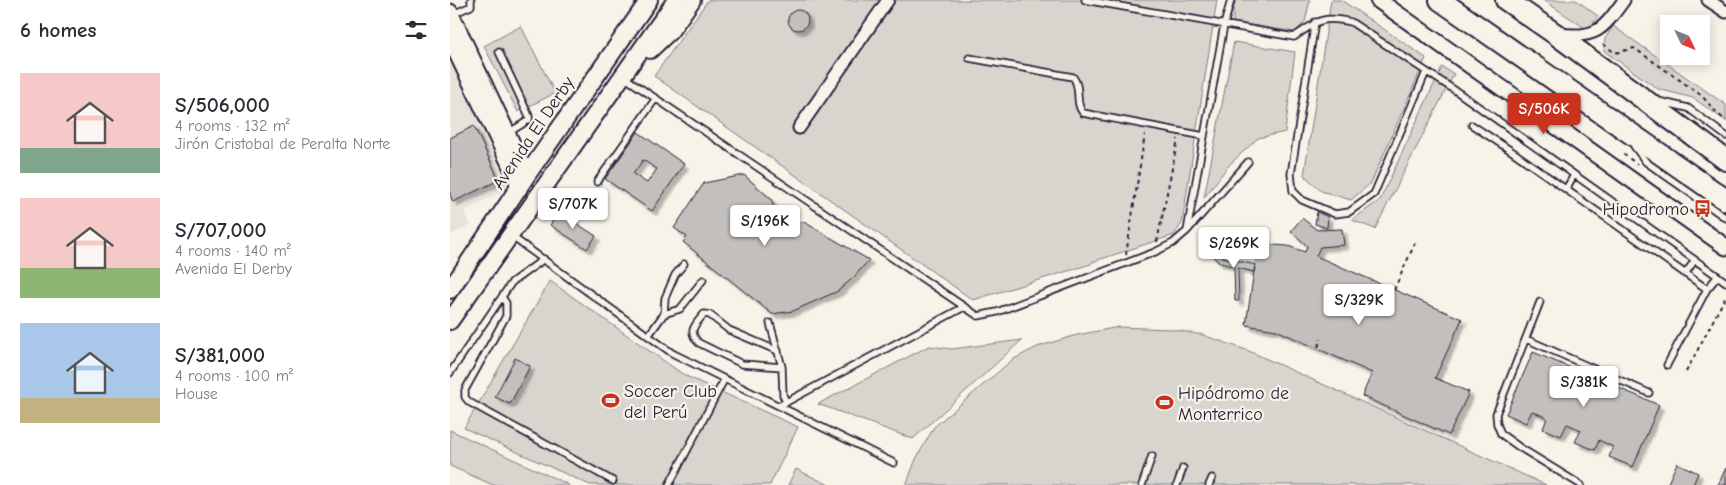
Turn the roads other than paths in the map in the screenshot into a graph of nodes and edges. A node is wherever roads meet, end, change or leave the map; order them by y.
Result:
1 (471, 0) edge
2 (649, 0) edge
3 (676, 0) edge
4 (692, 0) edge
5 (888, 0) edge
6 (1085, 0) edge
7 (1231, 0) edge
8 (1378, 0) edge
9 (1440, 0) edge
10 (1506, 0) edge
11 (1624, 0) edge
12 (1708, 0) edge
13 (1726, 12) edge
14 (451, 14) edge
15 (1315, 22) junction
16 (1224, 25) junction
17 (1554, 33) junction
18 (450, 39) edge
19 (499, 52) dead end
20 (969, 58) dead end
21 (1426, 72) junction
22 (623, 76) junction
23 (1638, 96) junction
24 (656, 98) junction
25 (1617, 124) junction
26 (1472, 125) dead end
27 (798, 128) dead end
28 (508, 133) junction
29 (1204, 136) junction
30 (1726, 136) edge
31 (1726, 160) edge
32 (1248, 162) dead end
33 (528, 175) junction
34 (1574, 175) junction
35 (597, 182) dead end
36 (519, 189) junction
37 (1566, 189) junction
38 (1726, 200) edge
39 (1726, 218) edge
40 (1187, 231) junction
41 (511, 236) junction
42 (1726, 247) edge
43 (544, 259) junction
44 (1695, 260) junction
45 (684, 264) dead end
46 (1685, 274) junction
47 (1718, 276) junction
48 (702, 280) dead end
49 (1726, 282) edge
50 (1708, 289) junction
51 (450, 290) edge
52 (502, 297) junction
53 (1540, 302) dead end
54 (964, 307) junction
55 (664, 314) junction
56 (450, 321) edge
57 (770, 323) dead end
58 (648, 336) junction
59 (1526, 339) junction
60 (778, 351) junction
61 (1667, 364) dead end
62 (782, 367) junction
63 (450, 373) edge
64 (724, 380) junction
65 (1649, 392) dead end
66 (786, 402) junction
67 (778, 406) junction
68 (1152, 456) dead end
69 (894, 463) dead end
70 (1183, 468) dead end
71 (1212, 478) dead end
72 (613, 481) dead end
73 (669, 485) edge
74 (1142, 485) edge
75 (1177, 485) edge
76 (1210, 485) edge
77 (1581, 485) edge

1 - 14 lane
2 - 33 main road, Avenida El Derby
3 - 22 main road
4 - 22 main road
5 - 27 street
6 - 16 lane
7 - 16 lane
8 - 42 street
9 - 25 highway
10 - 17 highway
11 - 17 street
12 - 13 street
14 - 28 street
15 - 16 lane
15 - 21 lane
15 - 21 lane
16 - 29 lane
17 - 23 highway
18 - 36 street
19 - 28 lane
20 - 29 lane
21 - 34 lane
22 - 24 lane
22 - 41 main road
23 - 30 lane
23 - 31 highway
24 - 35 lane
24 - 54 lane
25 - 38 highway
25 - 39 lane
26 - 37 lane
28 - 33 street
29 - 40 lane
32 - 40 lane
33 - 36 main road, Avenida El Derby
34 - 37 lane
34 - 44 lane
36 - 51 main road, Avenida El Derby
37 - 46 lane
40 - 54 lane
41 - 43 lane
41 - 56 main road
43 - 52 lane
43 - 58 lane
44 - 46 lane
44 - 47 lane
45 - 55 lane
46 - 50 lane
47 - 49 lane
47 - 50 lane
48 - 55 lane
50 - 61 lane
52 - 63 lane
52 - 72 lane
53 - 59 lane
54 - 66 lane
55 - 58 lane
57 - 60 lane
58 - 64 lane
59 - 65 lane
59 - 77 lane
60 - 62 lane
60 - 62 lane
62 - 66 lane
64 - 67 lane
64 - 73 lane
66 - 67 lane
67 - 69 lane
68 - 74 lane
70 - 75 lane
71 - 76 lane

